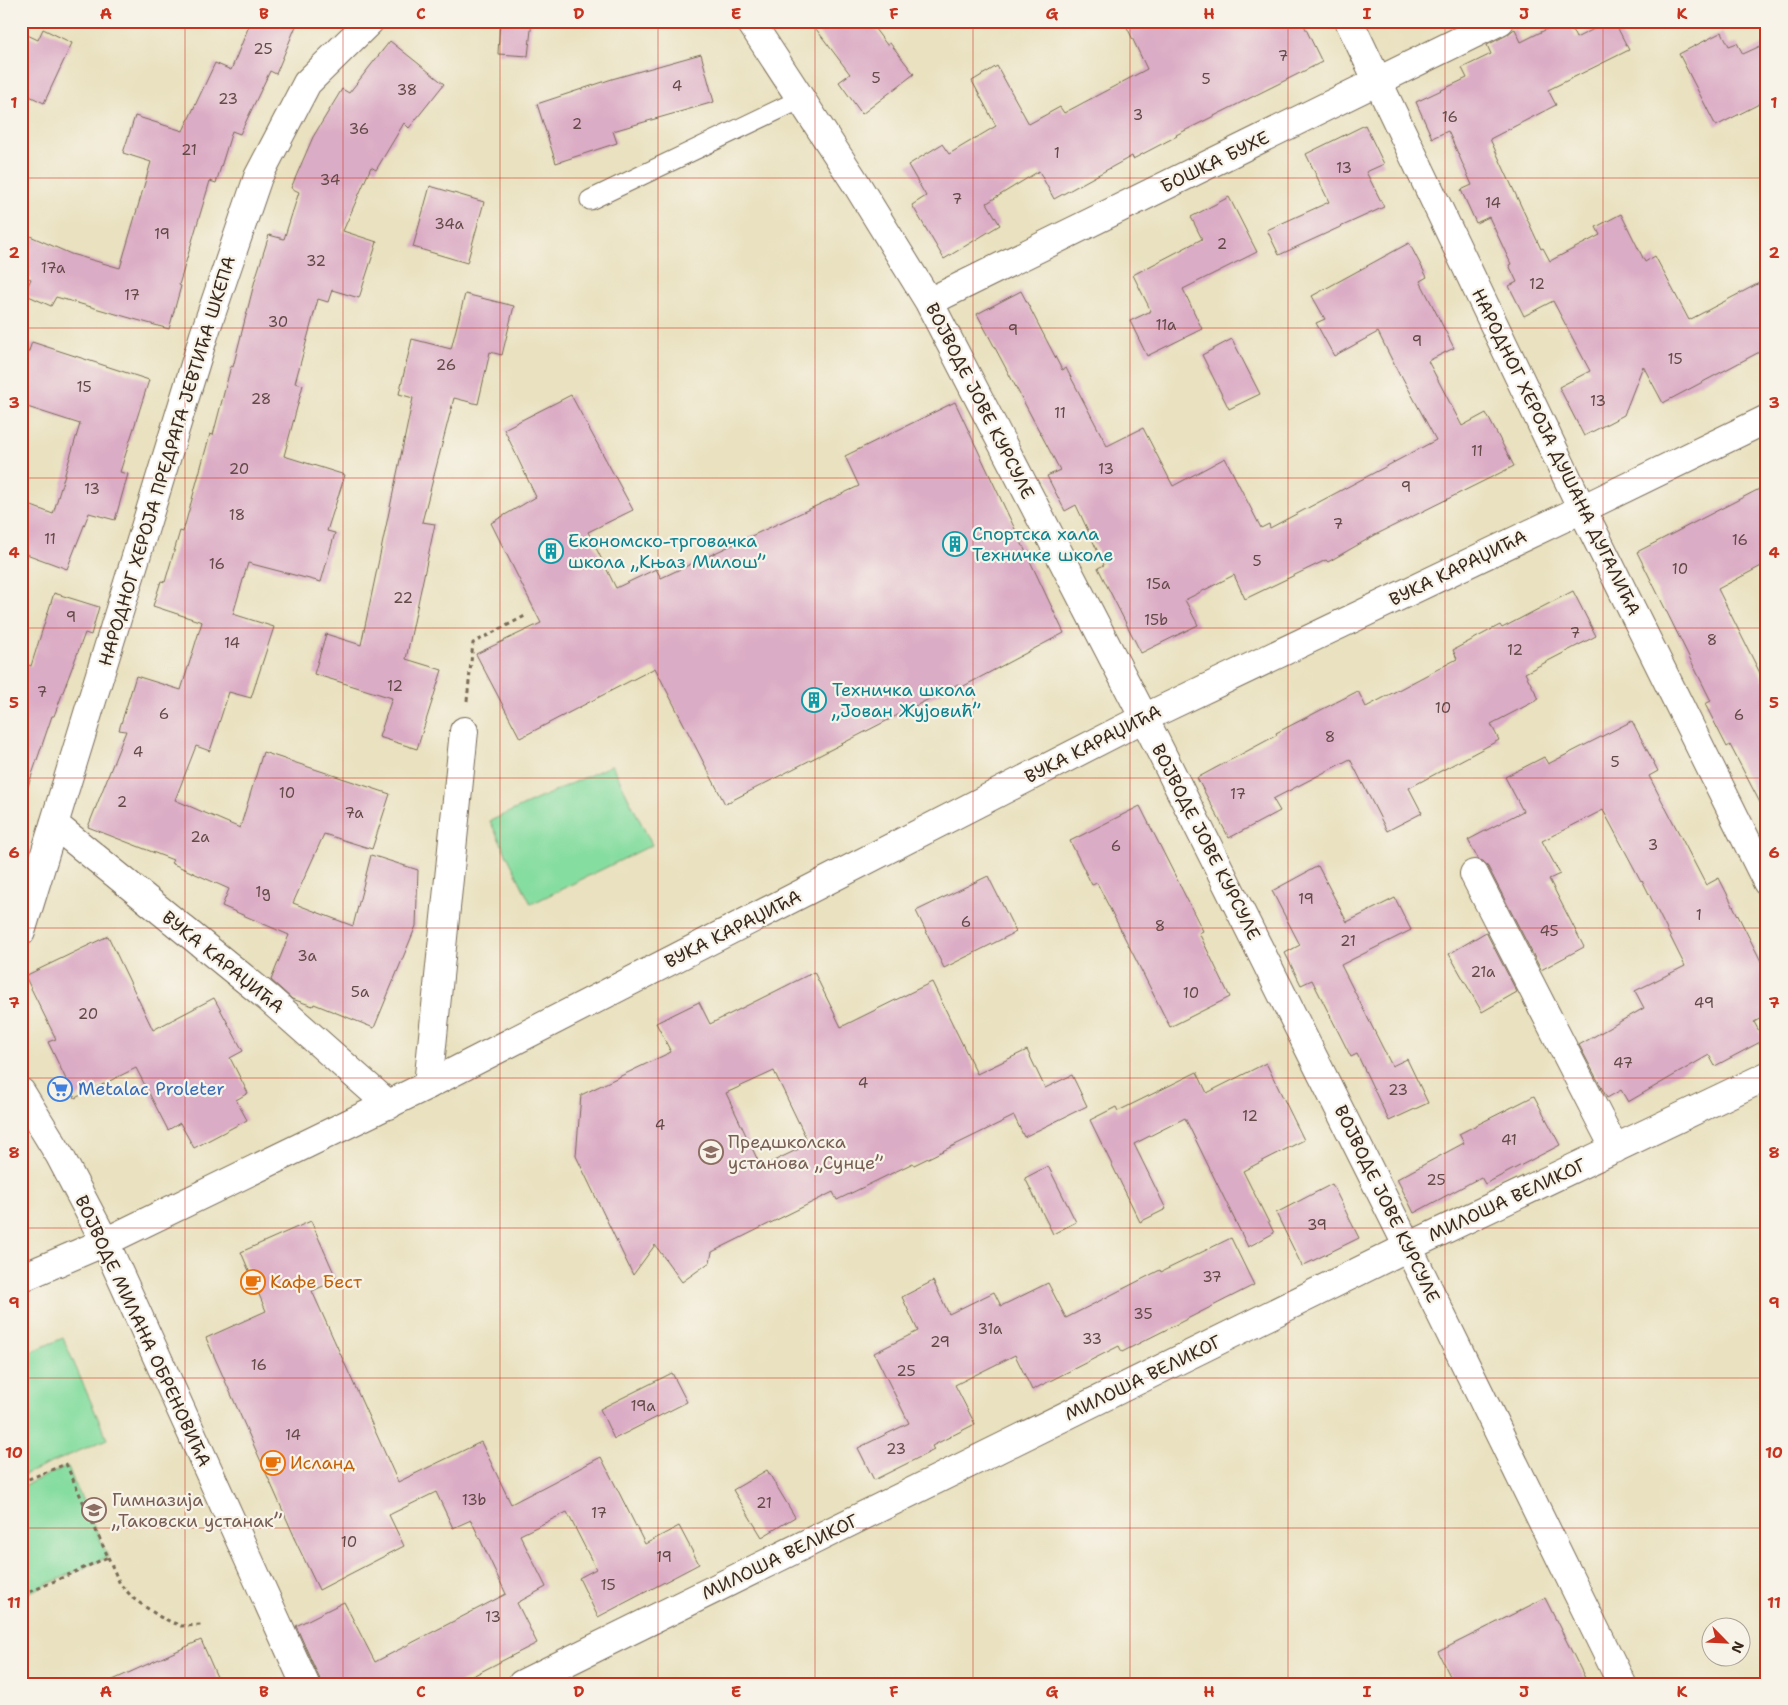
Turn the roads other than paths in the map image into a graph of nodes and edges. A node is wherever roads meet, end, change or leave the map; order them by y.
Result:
1 (370, 21) edge
2 (750, 21) edge
3 (1349, 21) edge
4 (1500, 21) edge
5 (1379, 82) junction
6 (802, 99) junction
7 (590, 200) dead end
8 (929, 302) junction
9 (1767, 418) edge
10 (1582, 509) junction
11 (1144, 718) junction
12 (464, 732) road end
13 (54, 824) junction
14 (1474, 874) dead end
15 (1767, 882) edge
16 (21, 932) edge
17 (1767, 1076) edge
18 (428, 1085) junction
19 (21, 1092) edge
20 (389, 1104) junction
21 (1615, 1149) junction
22 (104, 1242) junction
23 (1408, 1247) junction
24 (21, 1278) edge
25 (305, 1684) edge
26 (522, 1684) edge
27 (1622, 1684) edge

1 - 13 street, НАРОДНОГ ХЕРОЈА ПРЕДРАГА ЈЕВТИЋА ШКЕПА
2 - 6 street, ВОЈВОДЕ ЈОВЕ КУРСУЛЕ
3 - 5 street, НАРОДНОГ ХЕРОЈА ДУШАНА ДУГАЛИЋА
4 - 5 street, БОШКА БУХЕ
5 - 8 street, БОШКА БУХЕ
5 - 10 street, НАРОДНОГ ХЕРОЈА ДУШАНА ДУГАЛИЋА
6 - 7 lane
6 - 8 street, ВОЈВОДЕ ЈОВЕ КУРСУЛЕ
8 - 11 street, ВОЈВОДЕ ЈОВЕ КУРСУЛЕ
9 - 10 street, ВУКА КАРАЏИЋА
10 - 11 street, ВУКА КАРАЏИЋА
10 - 15 street, НАРОДНОГ ХЕРОЈА ДУШАНА ДУГАЛИЋА
11 - 18 street, ВУКА КАРАЏИЋА
11 - 23 street, ВОЈВОДЕ ЈОВЕ КУРСУЛЕ
12 - 18 street
13 - 16 street, НАРОДНОГ ХЕРОЈА ПРЕДРАГА ЈЕВТИЋА ШКЕПА
13 - 20 street, ВУКА КАРАЏИЋА
14 - 21 street
17 - 21 street, МИЛОША ВЕЛИКОГ
18 - 20 street, ВУКА КАРАЏИЋА
19 - 22 street, ВОЈВОДЕ МИЛАНА ОБРЕНОВИЋА
20 - 22 street, ВУКА КАРАЏИЋА
21 - 23 street, МИЛОША ВЕЛИКОГ
22 - 24 street, ВУКА КАРАЏИЋА
22 - 25 street, ВОЈВОДЕ МИЛАНА ОБРЕНОВИЋА
23 - 26 street, МИЛОША ВЕЛИКОГ
23 - 27 street, ВОЈВОДЕ ЈОВЕ КУРСУЛЕ

